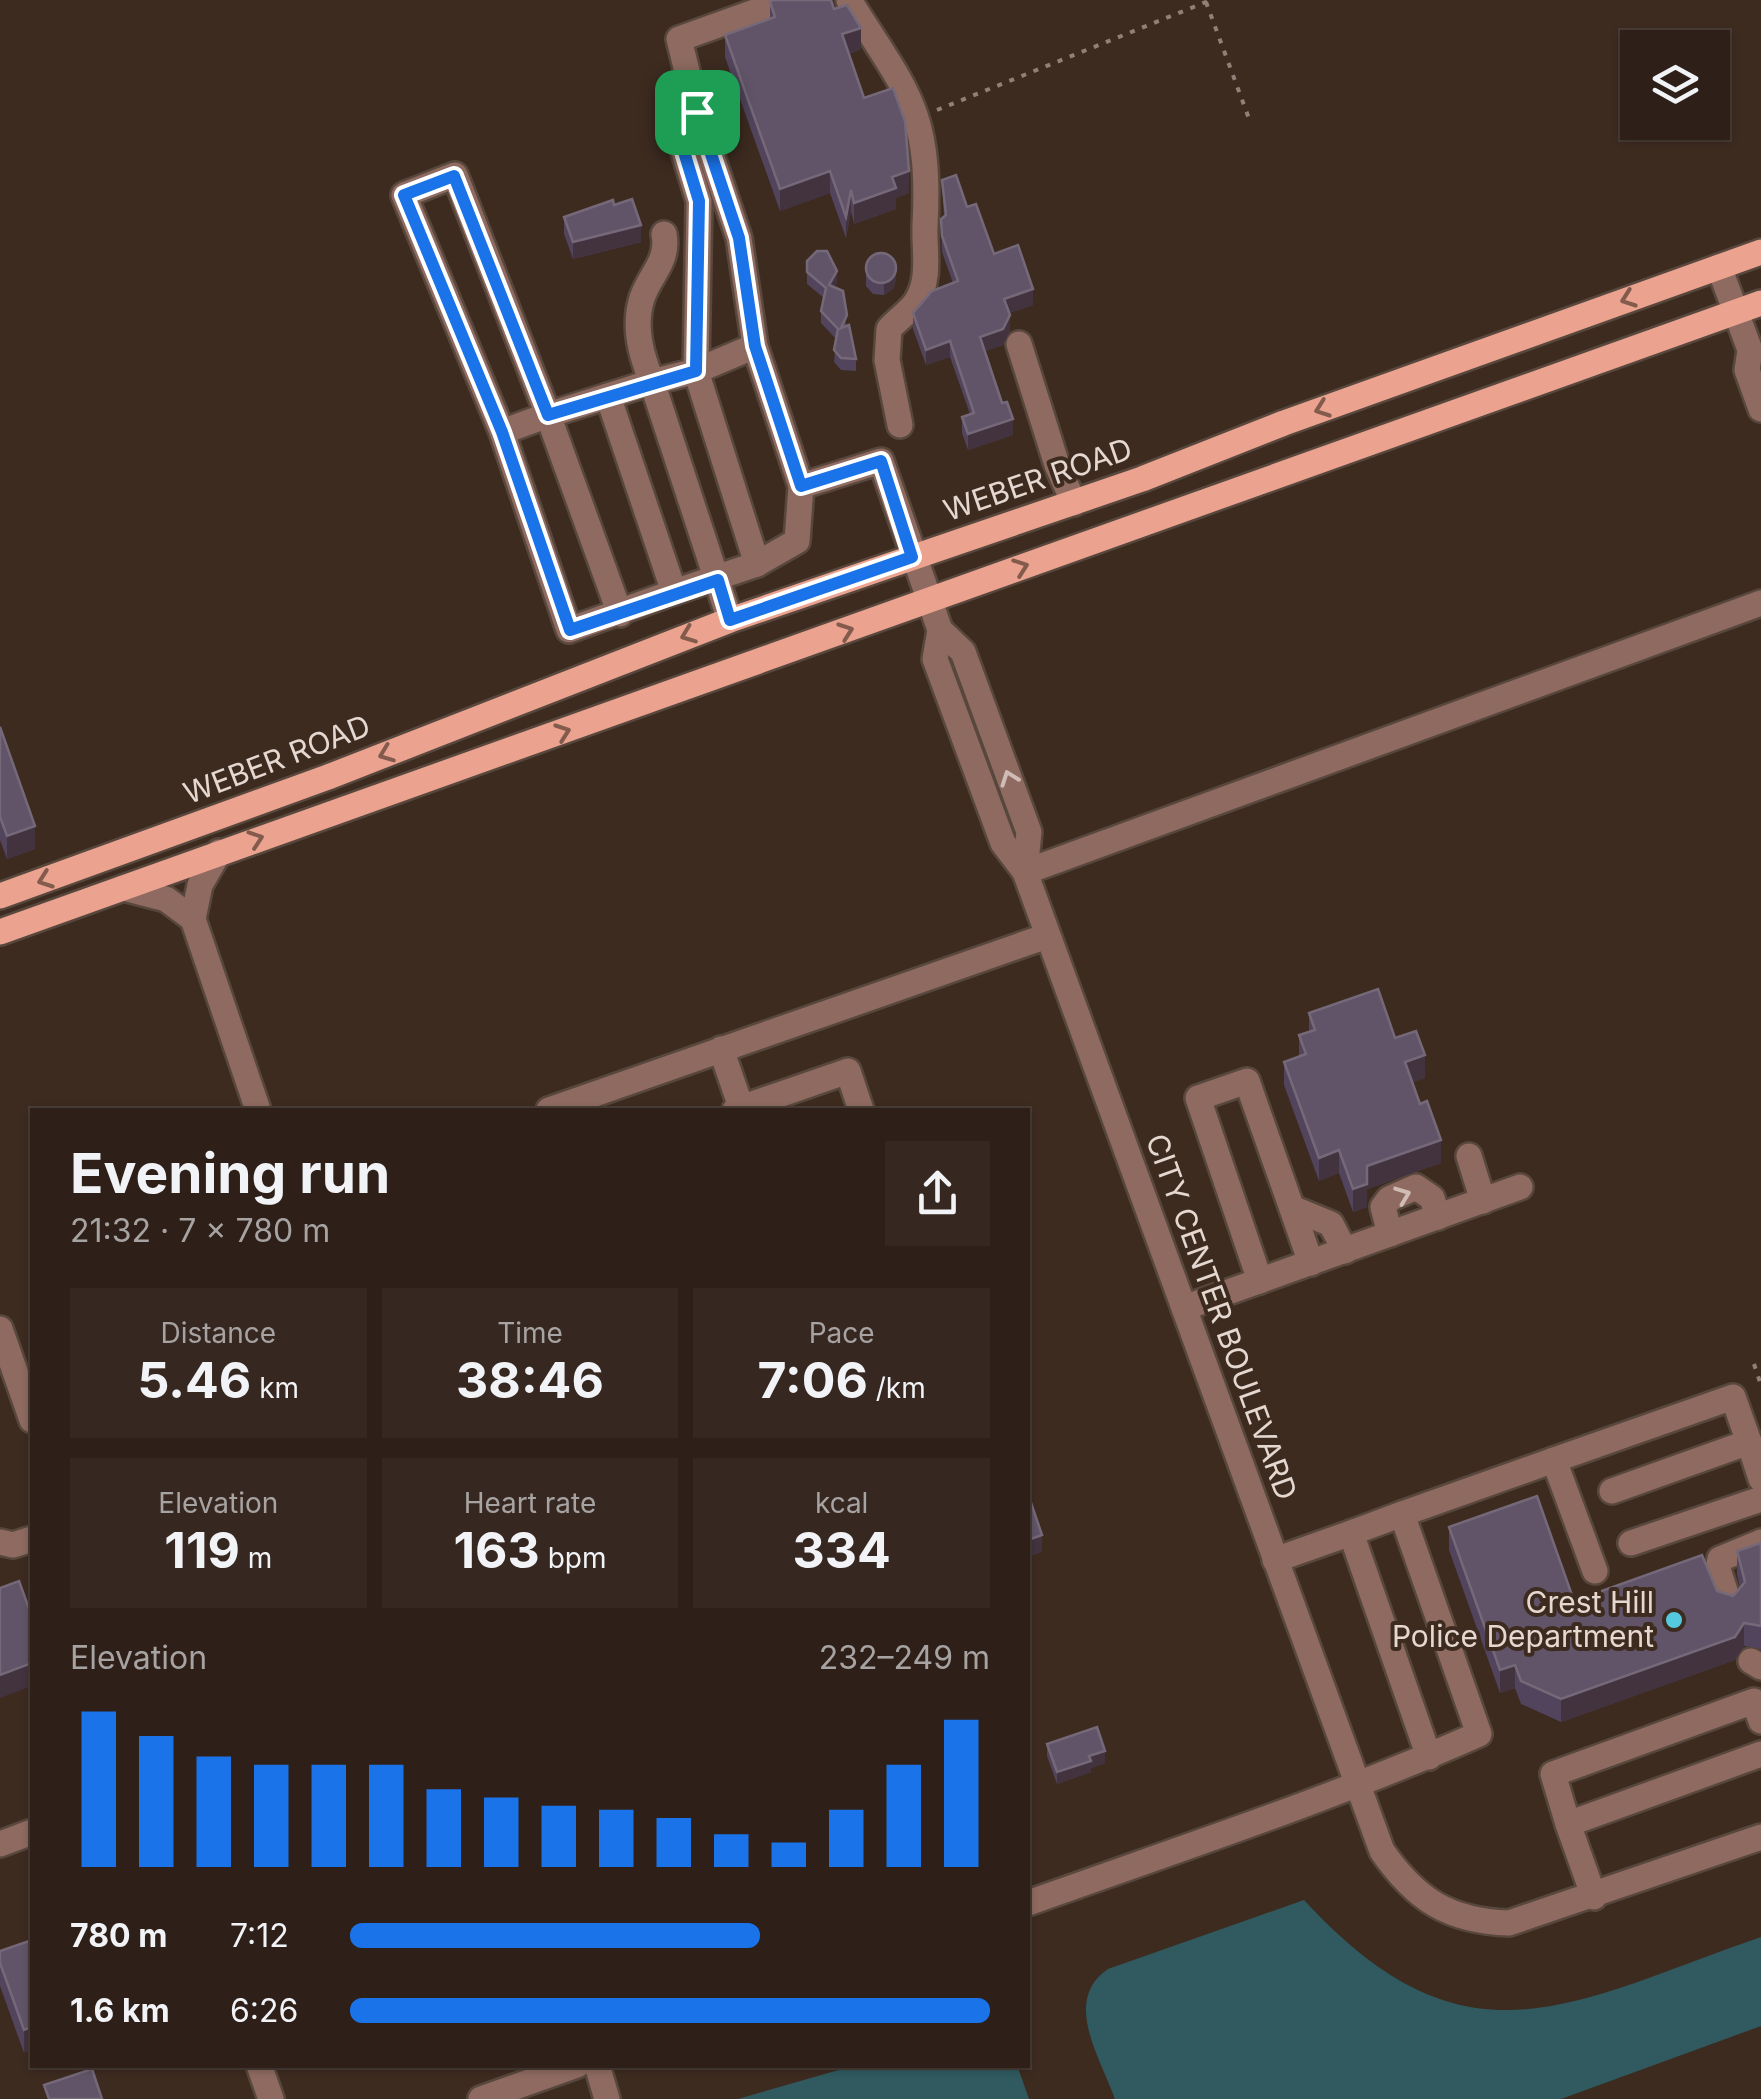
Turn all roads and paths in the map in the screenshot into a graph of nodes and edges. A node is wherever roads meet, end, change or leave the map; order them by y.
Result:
1 (788, 0) edge
2 (849, 0) edge
3 (1182, 0) edge
4 (1209, 1) edge
5 (1186, 10) junction
6 (697, 112) junction
7 (918, 118) junction
8 (1251, 124) dead end
9 (664, 234) dead end
10 (1761, 252) edge
11 (1719, 267) junction
12 (1761, 302) edge
13 (1736, 312) junction
14 (1019, 344) dead end
15 (755, 346) junction
16 (1756, 353) edge
17 (696, 371) junction
18 (652, 382) junction
19 (608, 396) junction
20 (1761, 409) edge
21 (548, 415) junction
22 (900, 425) dead end
23 (502, 432) junction
24 (801, 486) junction
25 (1074, 503) junction
26 (912, 557) junction
27 (757, 564) junction
28 (718, 580) junction
29 (674, 592) junction
30 (929, 600) junction
31 (1761, 603) edge
32 (620, 614) junction
33 (730, 620) junction
34 (219, 852) junction
35 (1024, 872) junction
36 (123, 888) junction
37 (0, 896) edge
38 (193, 918) junction
39 (0, 932) edge
40 (1047, 936) junction
41 (721, 1049) junction
42 (257, 1108) edge
43 (559, 1108) edge
44 (740, 1108) edge
45 (743, 1108) edge
46 (860, 1108) edge
47 (1469, 1156) dead end
48 (1520, 1187) dead end
49 (1483, 1201) junction
50 (1292, 1208) junction
51 (1438, 1217) junction
52 (1390, 1234) junction
53 (1345, 1250) junction
54 (1311, 1263) junction
55 (1260, 1281) junction
56 (1184, 1308) junction
57 (0, 1328) edge
58 (1754, 1364) dead end
59 (1761, 1385) edge
60 (30, 1414) edge
61 (1749, 1442) junction
62 (1554, 1460) junction
63 (1761, 1479) edge
64 (1612, 1491) dead end
65 (1761, 1499) edge
66 (1402, 1514) junction
67 (1351, 1532) junction
68 (30, 1540) edge
69 (0, 1542) edge
70 (1632, 1542) dead end
71 (1761, 1542) edge
72 (1275, 1560) junction
73 (1595, 1571) dead end
74 (1729, 1603) edge
75 (1761, 1721) edge
76 (1761, 1754) edge
77 (1429, 1757) junction
78 (1356, 1785) junction
79 (1568, 1824) junction
80 (30, 1833) edge
81 (1761, 1837) edge
82 (0, 1844) edge
83 (1594, 1897) junction
84 (1030, 1902) edge
85 (260, 2068) edge
86 (569, 2068) edge
87 (598, 2068) edge
88 (271, 2099) edge
89 (481, 2099) edge
90 (607, 2099) edge

1 - 6 street
2 - 7 street
3 - 5 path
4 - 5 path
4 - 8 path
5 - 7 path
6 - 15 street
6 - 17 street
7 - 22 street
9 - 18 street
10 - 11 main road, WEBER ROAD
11 - 13 street
11 -> 25 main road, WEBER ROAD
12 - 13 main road
13 - 16 street
30 -> 13 main road
14 - 25 street
15 - 17 street
15 - 24 street
16 - 20 street
17 - 18 street
17 - 27 street
18 - 19 street
18 - 28 street
19 - 21 street
19 - 29 street
21 - 23 street
21 - 23 street
21 - 32 street
23 - 32 street
24 - 26 street, CITY CENTER BOULEVARD
24 - 27 street
25 - 26 main road, WEBER ROAD
26 - 30 street, CITY CENTER BOULEVARD
26 - 33 main road, WEBER ROAD
27 - 28 street
28 - 29 street
28 - 33 street
29 - 32 street
34 -> 30 main road
30 - 35 street, CITY CENTER BOULEVARD
31 - 35 street
33 -> 37 main road, WEBER ROAD
34 - 36 main road
34 - 38 street
35 - 40 street, CITY CENTER BOULEVARD
36 - 38 street
36 - 39 main road
38 - 42 street
40 - 41 street
40 - 56 street, CITY CENTER BOULEVARD
41 - 43 street
41 - 44 street
45 - 46 street
47 - 49 street
48 - 49 street
49 - 51 street
50 - 53 street
50 - 54 street
50 - 55 street
51 - 52 street
52 -> 51 street
52 - 53 street
53 - 54 street
54 - 55 street
55 - 56 street
56 - 72 street, CITY CENTER BOULEVARD
57 - 60 street
58 - 59 path
61 - 62 street
61 - 63 street
61 - 64 street
62 - 66 street
62 - 73 street
65 - 70 street
66 - 67 street
66 - 77 street
67 - 72 street
67 - 77 street
68 - 69 street
71 - 74 street
72 - 78 street, CITY CENTER BOULEVARD
75 - 79 street
76 - 79 street
77 - 78 street
78 - 83 street, CITY CENTER BOULEVARD
78 - 84 street
79 - 83 street
80 - 82 street
81 - 83 street, CITY CENTER BOULEVARD
85 - 88 street
86 - 89 street
87 - 90 street

